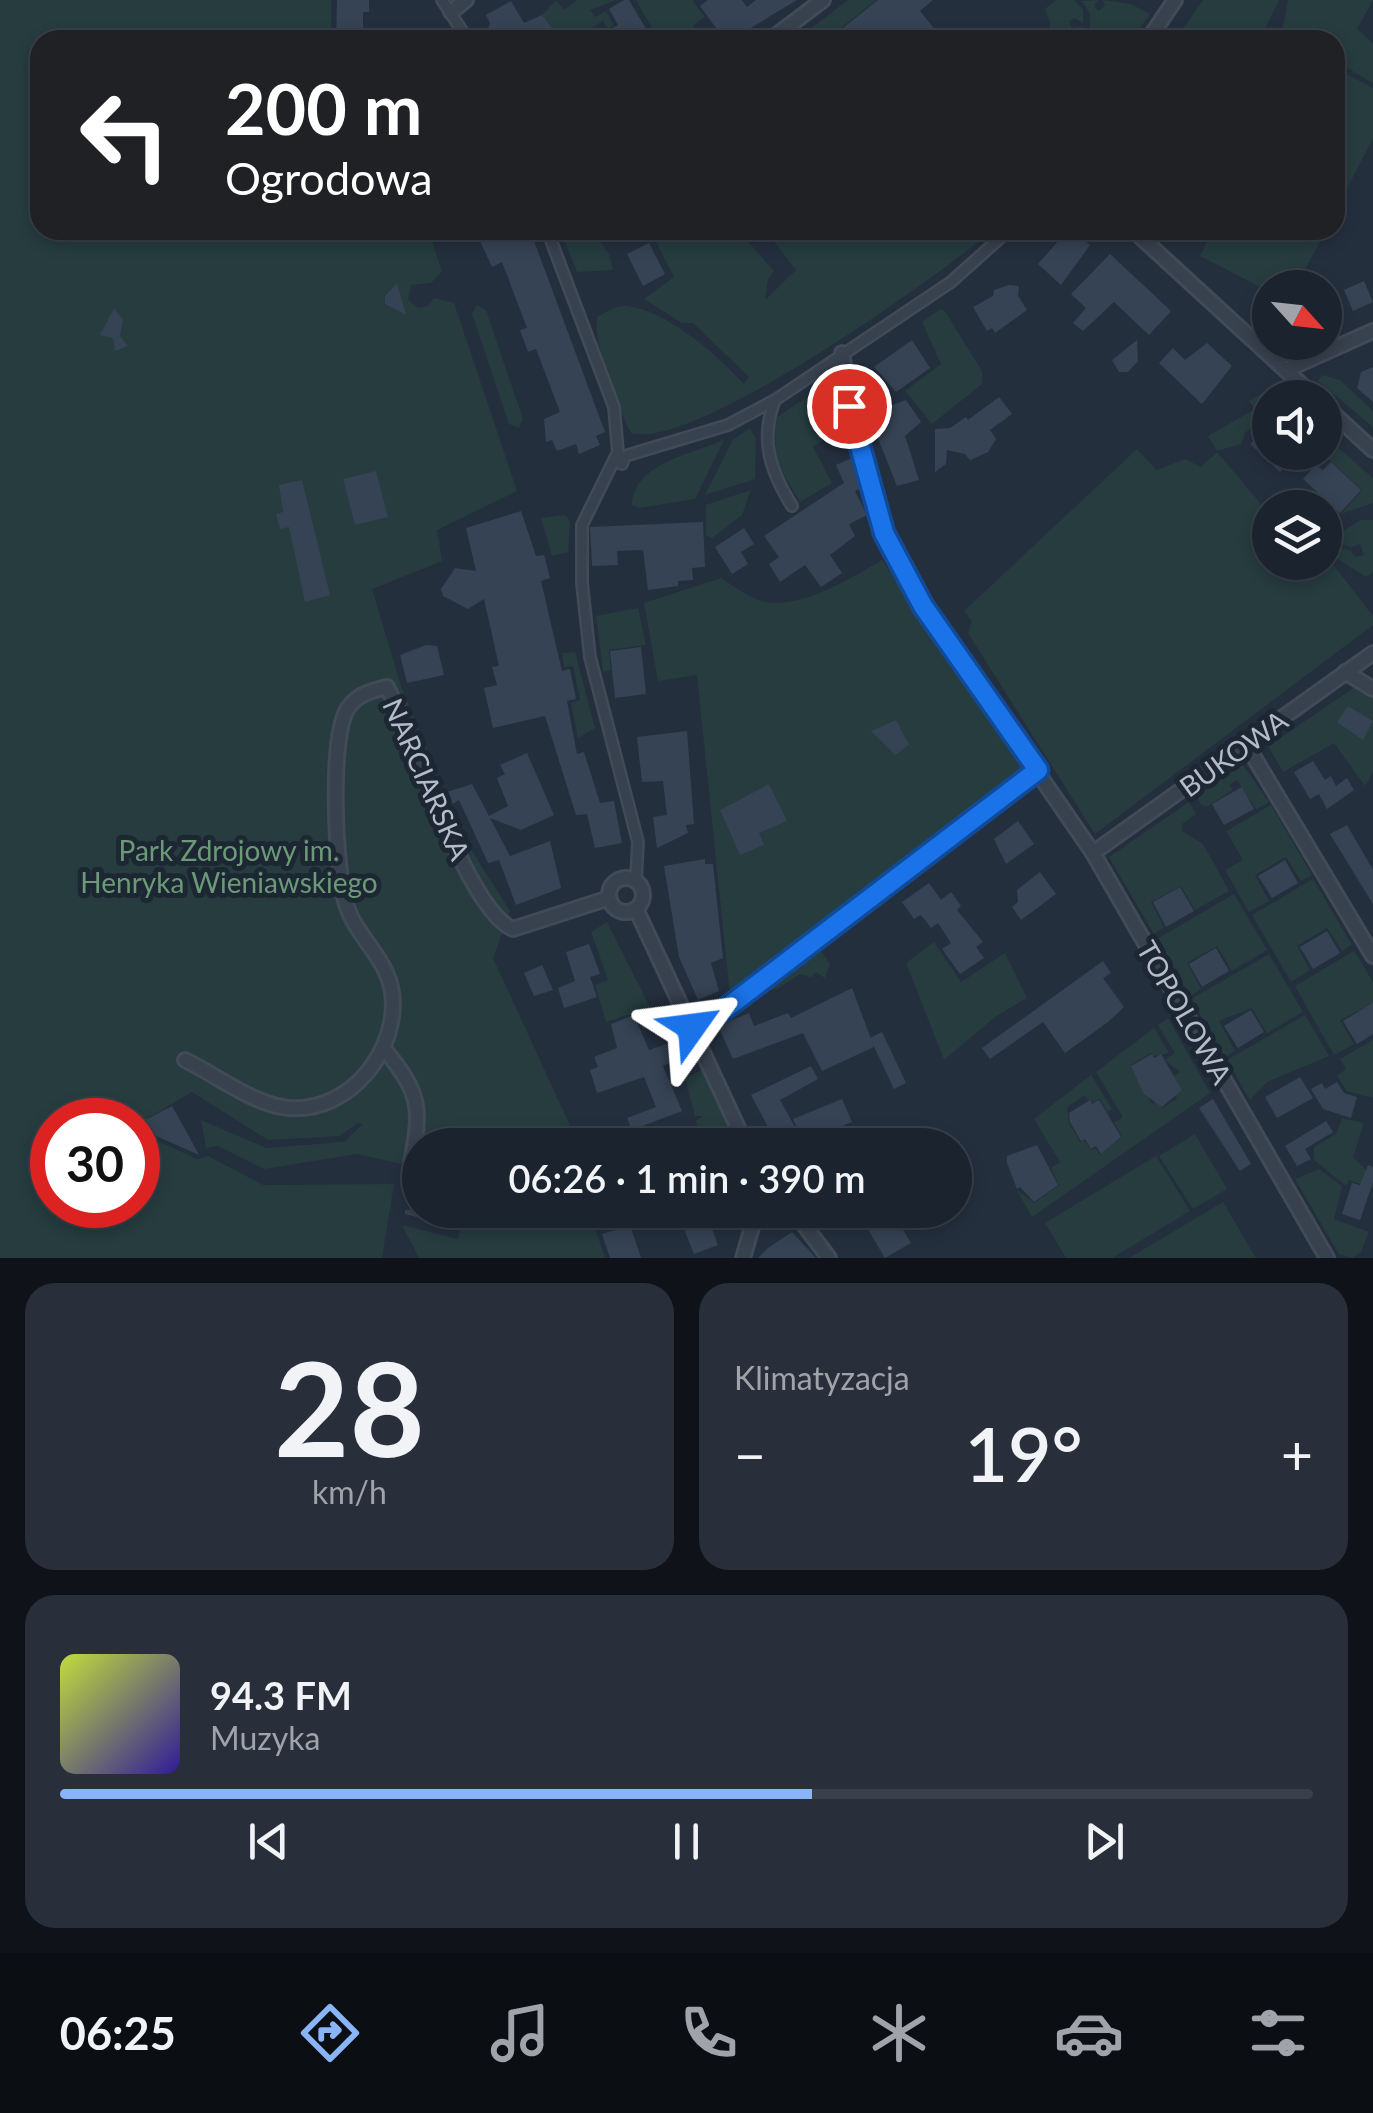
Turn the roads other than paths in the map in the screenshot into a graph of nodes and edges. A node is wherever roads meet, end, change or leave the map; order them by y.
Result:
1 (466, 0) edge
2 (823, 0) edge
3 (1176, 0) edge
4 (446, 6) edge
5 (462, 30) edge
6 (783, 30) edge
7 (1155, 30) edge
8 (551, 240) edge
9 (998, 240) edge
10 (1144, 240) edge
11 (1373, 331) edge
12 (842, 352) junction
13 (1286, 370) junction
14 (1297, 380) edge
15 (775, 400) junction
16 (1342, 422) edge
17 (1373, 450) edge
18 (619, 456) junction
19 (792, 506) dead end
20 (1373, 652) edge
21 (1346, 672) junction
22 (1373, 689) edge
23 (1246, 744) junction
24 (1038, 770) junction
25 (1093, 853) junction
26 (636, 880) junction
27 (609, 898) junction
28 (636, 910) junction
29 (1373, 956) edge
30 (692, 1027) junction
31 (385, 1050) junction
32 (185, 1060) dead end
33 (417, 1128) edge
34 (738, 1128) edge
35 (752, 1228) edge
36 (806, 1228) edge
37 (743, 1258) edge
38 (828, 1258) edge
39 (1327, 1258) edge

1 - 4 street
2 - 6 street
3 - 7 street
4 - 5 street
8 - 18 street
9 - 12 street
10 - 13 street
11 - 13 street
12 - 15 street
12 - 24 street, TOPOLOWA
13 - 14 street
15 - 18 street
15 - 19 street
16 - 17 street
18 - 26 street
20 - 21 street, BUKOWA
21 - 22 street
21 - 23 street, BUKOWA
23 - 25 street, BUKOWA
23 - 29 street
24 - 25 street, TOPOLOWA
24 - 30 street
25 - 39 street, TOPOLOWA
26 - 27 street
26 - 28 street
27 - 28 street
27 - 31 street, NARCIARSKA
28 - 30 street
30 - 34 street
31 - 32 street
31 - 33 street
35 - 37 street
36 - 38 street

